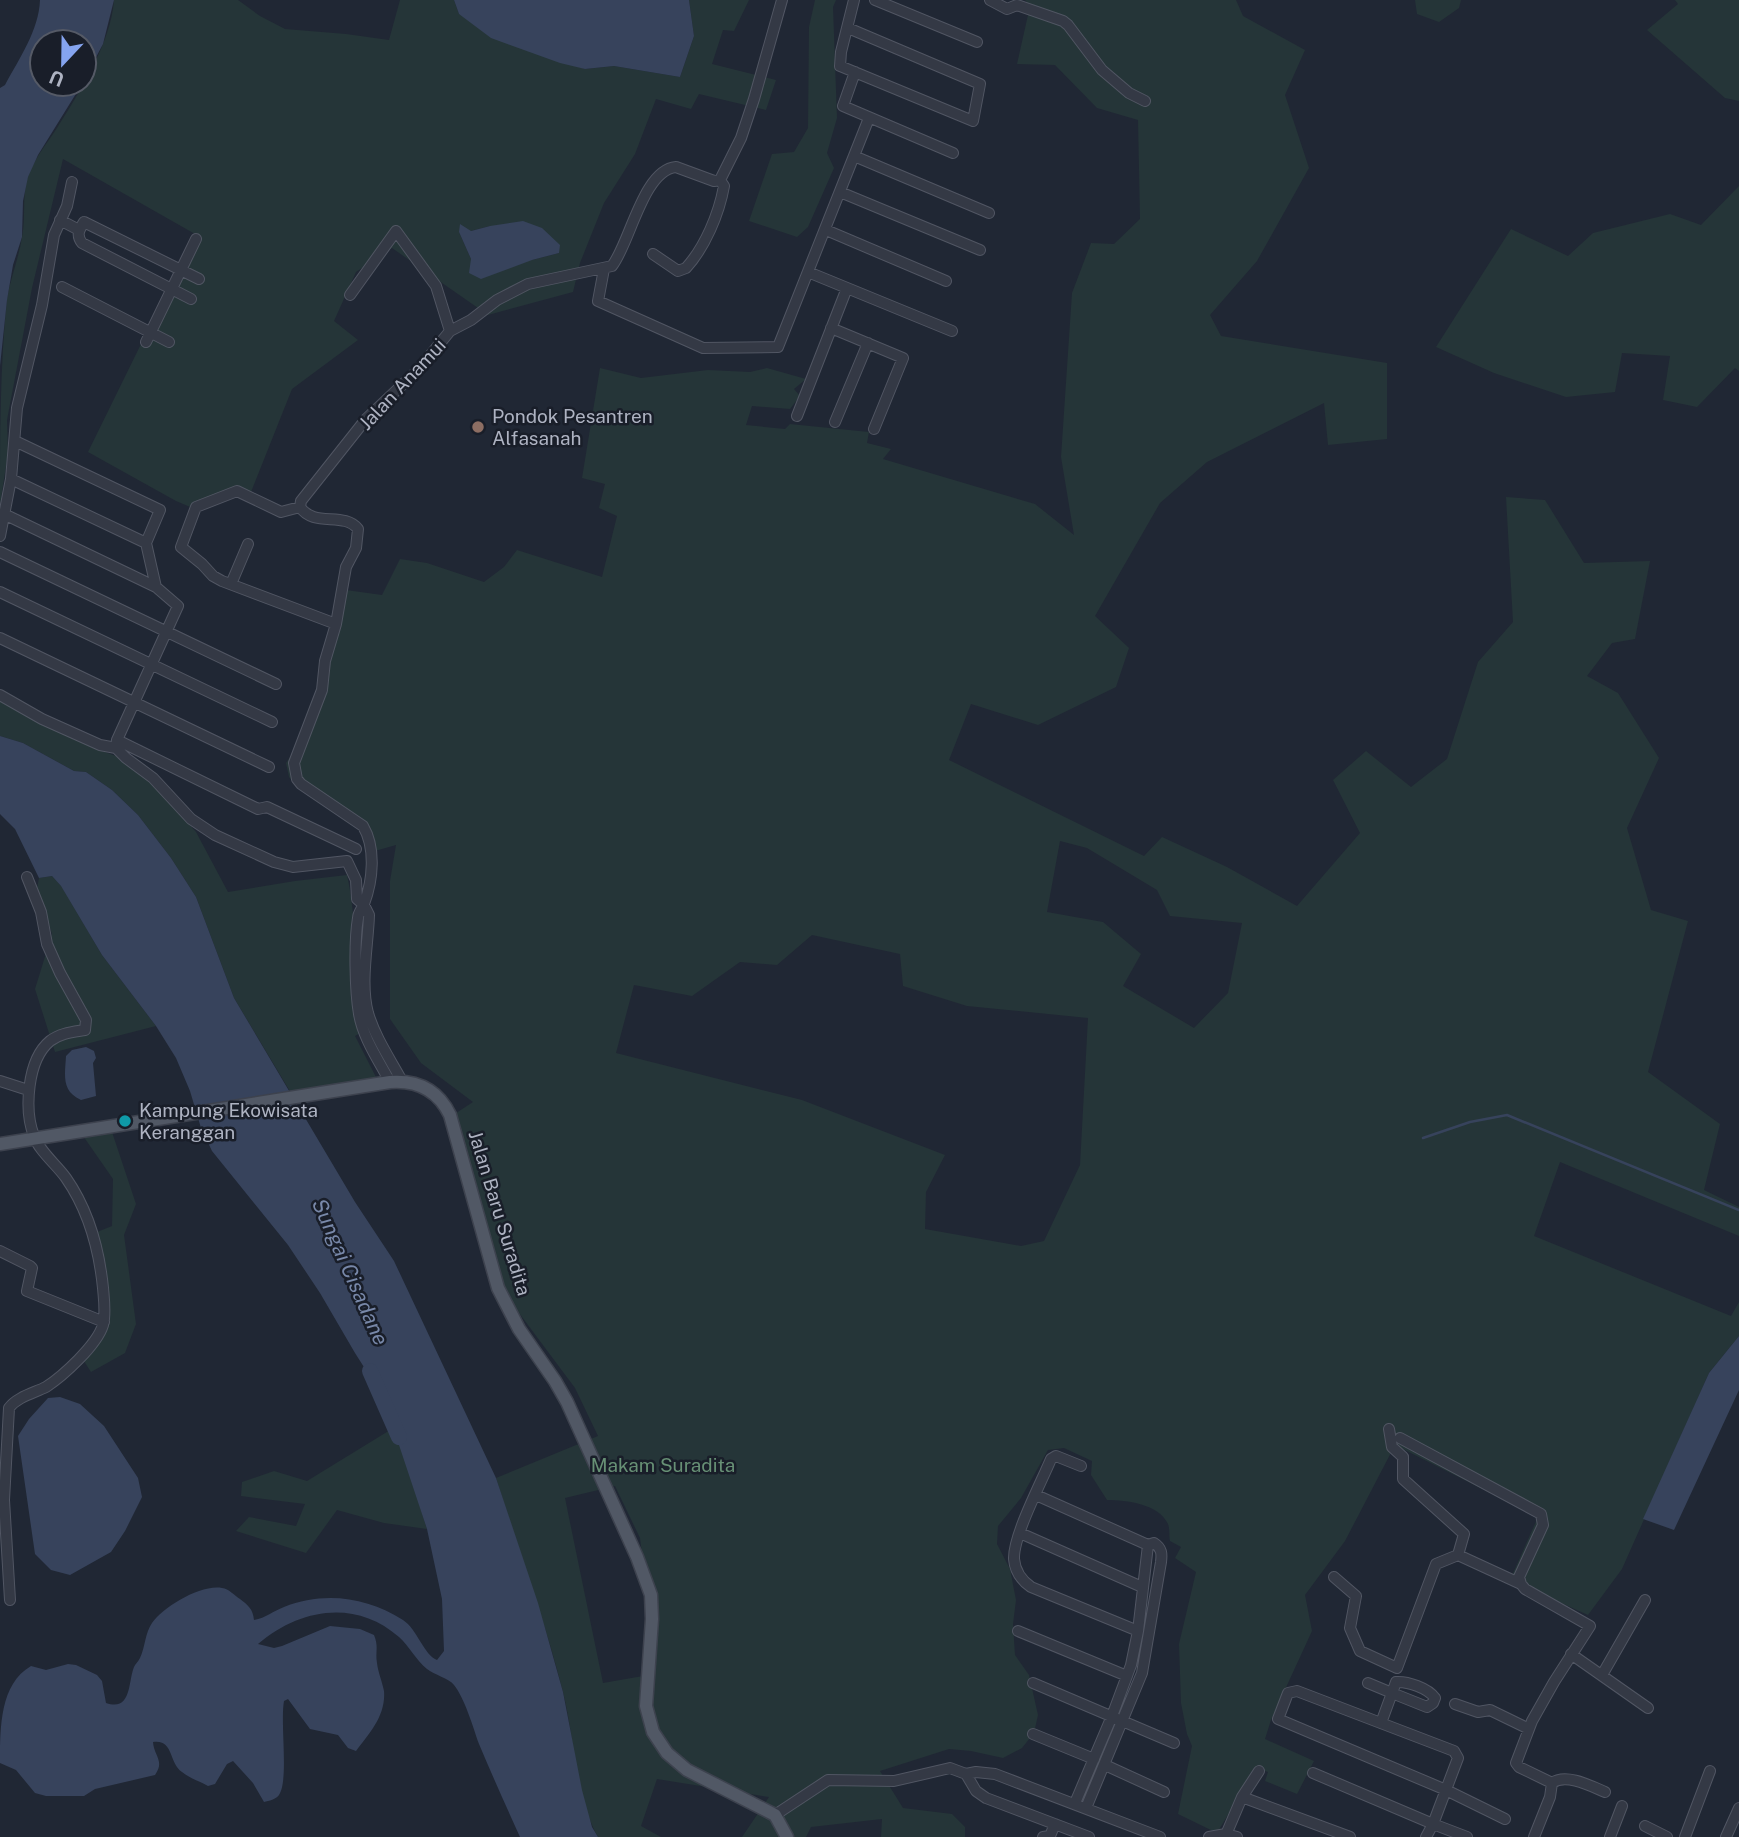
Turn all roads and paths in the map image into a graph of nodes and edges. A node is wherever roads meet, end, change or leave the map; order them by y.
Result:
1 (782, 0) edge
2 (854, 0) edge
3 (875, 0) edge
4 (990, 0) edge
5 (848, 28) junction
6 (977, 42) dead end
7 (855, 72) junction
8 (1144, 101) dead end
9 (869, 118) junction
10 (953, 153) dead end
11 (853, 156) junction
12 (720, 180) junction
13 (72, 182) dead end
14 (840, 192) junction
15 (989, 213) dead end
16 (60, 220) junction
17 (79, 230) junction
18 (826, 230) junction
19 (196, 239) dead end
20 (980, 250) dead end
21 (653, 254) dead end
22 (604, 269) junction
23 (181, 270) junction
24 (808, 272) junction
25 (199, 279) dead end
26 (946, 281) dead end
27 (62, 288) dead end
28 (846, 288) junction
29 (172, 289) junction
30 (350, 295) dead end
31 (191, 299) dead end
32 (831, 328) junction
33 (450, 331) junction
34 (952, 331) dead end
35 (148, 337) junction
36 (169, 342) dead end
37 (868, 343) junction
38 (797, 416) dead end
39 (835, 422) dead end
40 (874, 429) dead end
41 (15, 441) junction
42 (11, 479) junction
43 (300, 507) junction
44 (6, 515) junction
45 (0, 536) edge
46 (146, 543) junction
47 (248, 544) dead end
48 (0, 552) edge
49 (231, 584) junction
50 (156, 587) junction
51 (0, 592) edge
52 (336, 624) junction
53 (167, 632) junction
54 (0, 638) edge
55 (152, 666) junction
56 (276, 684) dead end
57 (0, 695) edge
58 (135, 702) junction
59 (272, 722) dead end
60 (117, 744) junction
61 (269, 767) dead end
62 (356, 849) dead end
63 (27, 877) dead end
64 (364, 905) junction
65 (0, 1081) edge
66 (391, 1082) junction
67 (28, 1090) junction
68 (34, 1139) junction
69 (0, 1143) edge
70 (0, 1251) edge
71 (104, 1322) junction
72 (1389, 1429) dead end
73 (1400, 1438) dead end
74 (1081, 1466) dead end
75 (1036, 1495) junction
76 (1020, 1533) junction
77 (1148, 1545) junction
78 (1458, 1555) junction
79 (1334, 1577) dead end
80 (1521, 1584) junction
81 (1142, 1587) junction
82 (10, 1600) dead end
83 (1646, 1600) dead end
84 (1018, 1631) dead end
85 (1138, 1631) junction
86 (1571, 1654) junction
87 (1602, 1675) junction
88 (1128, 1676) junction
89 (1032, 1683) dead end
90 (1368, 1683) dead end
91 (1455, 1704) dead end
92 (1648, 1708) dead end
93 (1112, 1716) junction
94 (1123, 1721) junction
95 (1381, 1723) junction
96 (1529, 1729) junction
97 (1033, 1734) dead end
98 (1174, 1743) dead end
99 (1094, 1759) junction
100 (1105, 1765) junction
101 (1259, 1771) dead end
102 (1710, 1771) dead end
103 (1313, 1773) dead end
104 (966, 1774) junction
105 (1552, 1783) junction
106 (1446, 1790) junction
107 (1164, 1792) dead end
108 (1605, 1792) dead end
109 (1242, 1797) junction
110 (1075, 1803) junction
111 (1622, 1806) dead end
112 (1086, 1808) junction
113 (1739, 1808) edge
114 (775, 1815) junction
115 (1505, 1819) dead end
116 (1055, 1824) junction
117 (1433, 1824) junction
118 (1645, 1826) dead end
119 (1226, 1835) edge
120 (787, 1837) edge
121 (1043, 1837) edge
122 (1089, 1837) edge
123 (1160, 1837) edge
124 (1209, 1837) edge
125 (1237, 1837) edge
126 (1350, 1837) edge
127 (1426, 1837) edge
128 (1467, 1837) edge
129 (1534, 1837) edge
130 (1610, 1837) edge
131 (1667, 1837) edge
132 (1685, 1837) edge
133 (1726, 1837) edge

1 - 12 street
2 - 5 street
3 - 6 street
4 - 8 street
5 - 7 street
5 - 7 street
7 - 9 street
9 - 10 street
9 - 11 street
11 - 14 street
11 - 15 street
12 - 21 street
12 - 22 street
13 - 16 street
14 - 18 street
14 - 20 street
16 - 17 street
16 - 41 street
17 - 23 street
17 - 29 street
18 - 24 street
18 - 26 street
19 - 23 street
22 - 24 street
22 - 33 street, Jalan Anamui
23 - 25 street
23 - 29 street
24 - 28 street
27 - 35 street
28 - 32 street
28 - 34 street
29 - 31 street
29 - 35 street
30 - 33 street
32 - 37 street
32 - 38 street
33 - 43 street, Jalan Anamui
35 - 36 street
37 - 39 street
37 - 40 street
41 - 42 street
41 - 46 street
42 - 44 street
42 - 46 street
43 - 49 street
43 - 52 street
44 - 45 street
44 - 50 street
46 - 50 street
47 - 49 street
48 - 53 street
49 - 52 street
50 - 53 street
51 - 55 street
52 - 64 street
53 - 55 street
53 - 56 street
54 - 58 street
55 - 58 street
55 - 59 street
57 - 60 street
58 - 60 street
58 - 61 street
60 - 62 street
60 - 64 street
63 - 67 street
64 - 66 street
65 - 67 street
66 - 68 main road
66 - 114 main road, Jalan Baru Suradita
67 - 68 street
68 - 69 main road
68 - 71 street
70 - 71 street
71 - 82 street
72 - 78 street
73 - 80 street
74 - 75 street
75 - 76 street
75 - 77 street
76 - 81 street
76 - 85 street
77 - 81 street
77 - 94 street
78 - 79 street
78 - 80 street
80 - 86 street
81 - 85 street
83 - 87 street
84 - 88 street
85 - 88 street
86 - 87 street
86 - 96 street
87 - 92 street
88 - 93 street
89 - 93 street
90 - 95 street
91 - 96 street
93 - 94 street
93 - 99 street
94 - 98 street
94 - 100 street
95 - 106 street
95 - 106 street
96 - 105 street
97 - 99 street
99 - 110 street
100 - 107 street
100 - 112 street
101 - 109 street
102 - 132 street
103 - 117 street
104 - 110 street
104 - 114 street
104 - 116 street
105 - 108 street
105 - 129 street
106 - 115 street
106 - 117 street
109 - 119 street
109 - 126 street
110 - 112 street
111 - 130 street
112 - 123 street
113 - 133 street
114 - 120 main road
116 - 121 street
116 - 122 street
117 - 127 street
117 - 128 street
118 - 131 street
119 - 124 street
119 - 125 street

